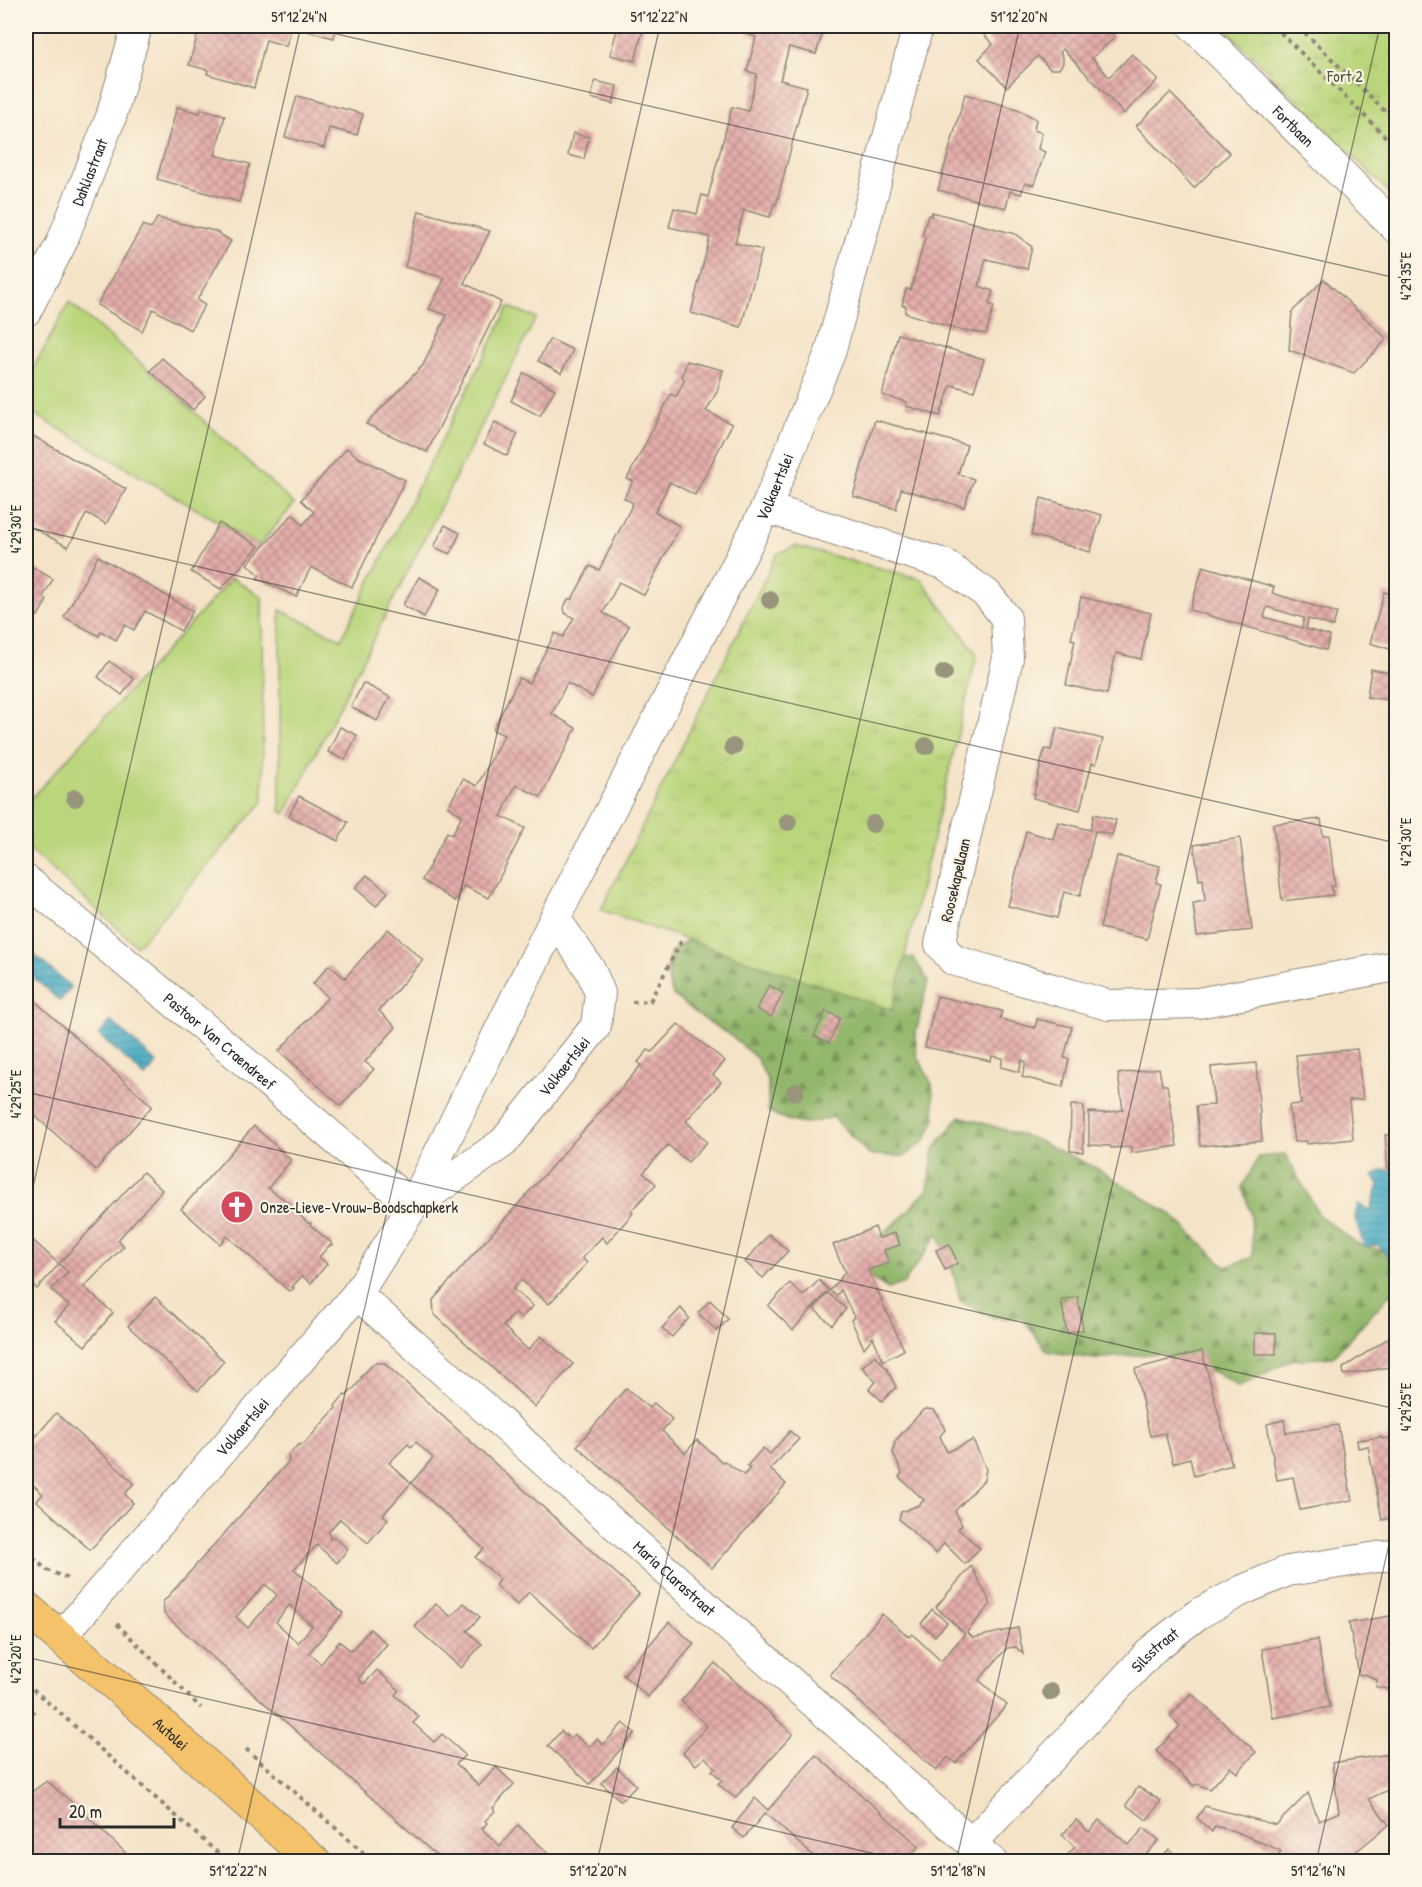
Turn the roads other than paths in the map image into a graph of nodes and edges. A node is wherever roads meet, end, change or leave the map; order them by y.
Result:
1 (137, 26) edge
2 (918, 26) edge
3 (1192, 26) edge
4 (1396, 228) edge
5 (26, 311) edge
6 (766, 508) junction
7 (26, 880) edge
8 (555, 918) junction
9 (1396, 966) edge
10 (412, 1206) junction
11 (357, 1294) junction
12 (1396, 1554) edge
13 (26, 1608) edge
14 (60, 1638) junction
15 (982, 1852) edge
16 (314, 1862) edge

1 - 5 street, Dahliastraat
2 - 6 street, Volkaertslei
3 - 4 street, Fortbaan
6 - 8 street, Volkaertslei
6 - 9 street, Roosekapellaan
7 - 10 street, Pastoor Van Craendreef
8 - 10 street, Volkaertslei
8 - 10 street, Volkaertslei
10 - 11 street, Volkaertslei
11 - 14 street, Volkaertslei
11 - 15 street, Maria Clarastraat
12 - 15 street, Silsstraat
13 - 14 main road, Autolei
14 - 16 main road, Autolei

